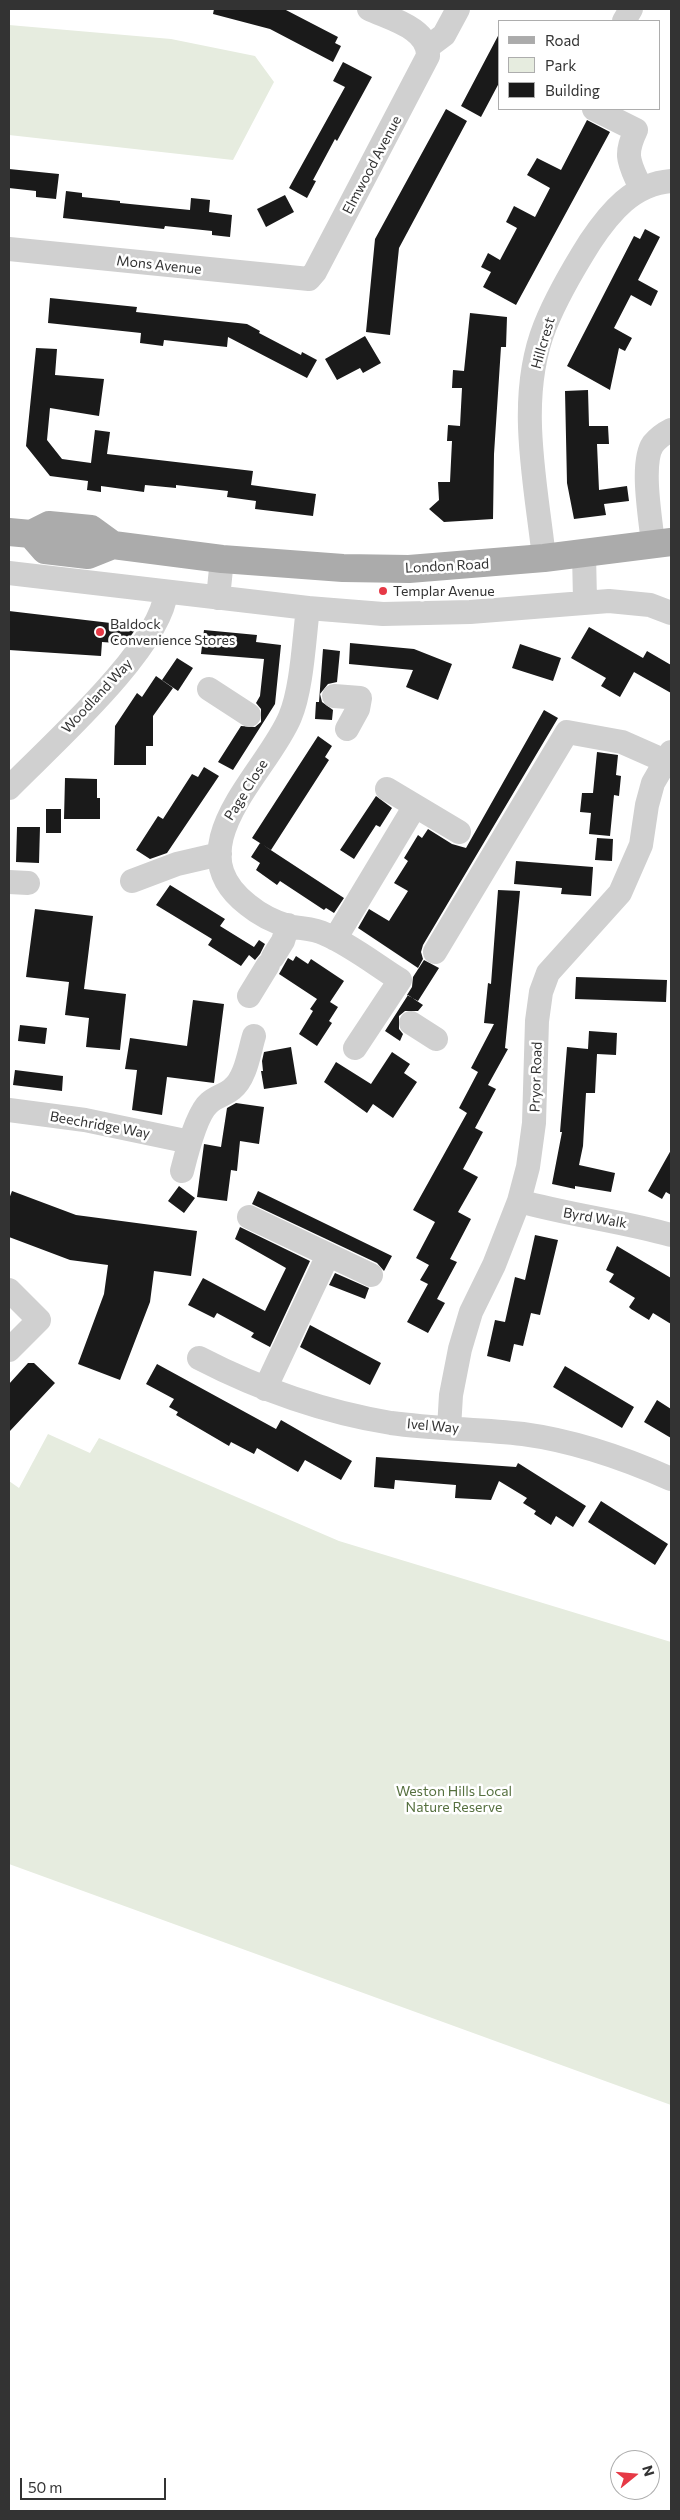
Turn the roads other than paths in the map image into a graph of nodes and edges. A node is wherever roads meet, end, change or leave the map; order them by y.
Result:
1 (369, 9) edge
2 (458, 9) edge
3 (631, 9) edge
4 (625, 20) edge
5 (428, 47) junction
6 (596, 110) edge
7 (671, 181) edge
8 (641, 189) junction
9 (9, 248) edge
10 (309, 279) joint
11 (671, 430) edge
12 (20, 533) edge
13 (662, 543) edge
14 (584, 553) junction
15 (544, 558) junction
16 (222, 559) junction
17 (9, 573) edge
18 (166, 592) junction
19 (218, 598) junction
20 (585, 601) junction
21 (308, 608) junction
22 (671, 613) edge
23 (209, 689) dead end
24 (296, 692) junction
25 (348, 729) dead end
26 (280, 735) junction
27 (668, 756) edge
28 (9, 788) edge
29 (387, 789) dead end
30 (415, 806) junction
31 (459, 832) dead end
32 (220, 854) junction
33 (132, 881) dead end
34 (288, 926) junction
35 (334, 939) junction
36 (435, 952) dead end
37 (249, 996) dead end
38 (399, 1015) junction
39 (254, 1036) dead end
40 (436, 1039) dead end
41 (355, 1048) dead end
42 (9, 1110) edge
43 (190, 1142) junction
44 (182, 1171) dead end
45 (519, 1201) junction
46 (249, 1217) dead end
47 (671, 1235) edge
48 (328, 1255) junction
49 (371, 1276) dead end
50 (9, 1290) edge
51 (9, 1350) edge
52 (199, 1358) dead end
53 (265, 1389) junction
54 (449, 1428) junction
55 (671, 1479) edge

1 - 5 street
2 - 5 street
3 - 4 street
5 - 10 street, Elmwood Avenue
6 - 8 street
7 - 8 street, Hillcrest
8 - 15 street, Hillcrest
9 - 10 street, Mons Avenue
11 - 13 street
12 - 16 main road, London Road
13 - 14 main road, London Road
14 - 15 main road, London Road
14 - 20 street
15 - 16 main road, London Road
16 - 19 street
17 - 18 street
18 - 19 street
18 - 28 street, Woodland Way
19 - 21 street
20 - 21 street
20 - 22 street
21 - 24 street, Page Close
23 - 26 street
24 - 25 street
24 - 26 street, Page Close
26 - 32 street, Page Close
27 - 36 street
27 - 45 street, Pryor Road
29 - 30 street
30 - 31 street
30 - 35 street
32 - 33 street
32 - 34 street, Page Close
34 - 35 street, Page Close
34 - 37 street
35 - 38 street, Page Close
38 - 40 street
38 - 41 street, Page Close
39 - 43 street
42 - 43 street, Beechridge Way
43 - 44 street
45 - 47 street, Byrd Walk
45 - 54 street, Pryor Road
46 - 48 street
48 - 49 street
48 - 53 street
50 - 51 street
52 - 53 street, Ivel Way
53 - 54 street, Ivel Way
54 - 55 street, Ivel Way

